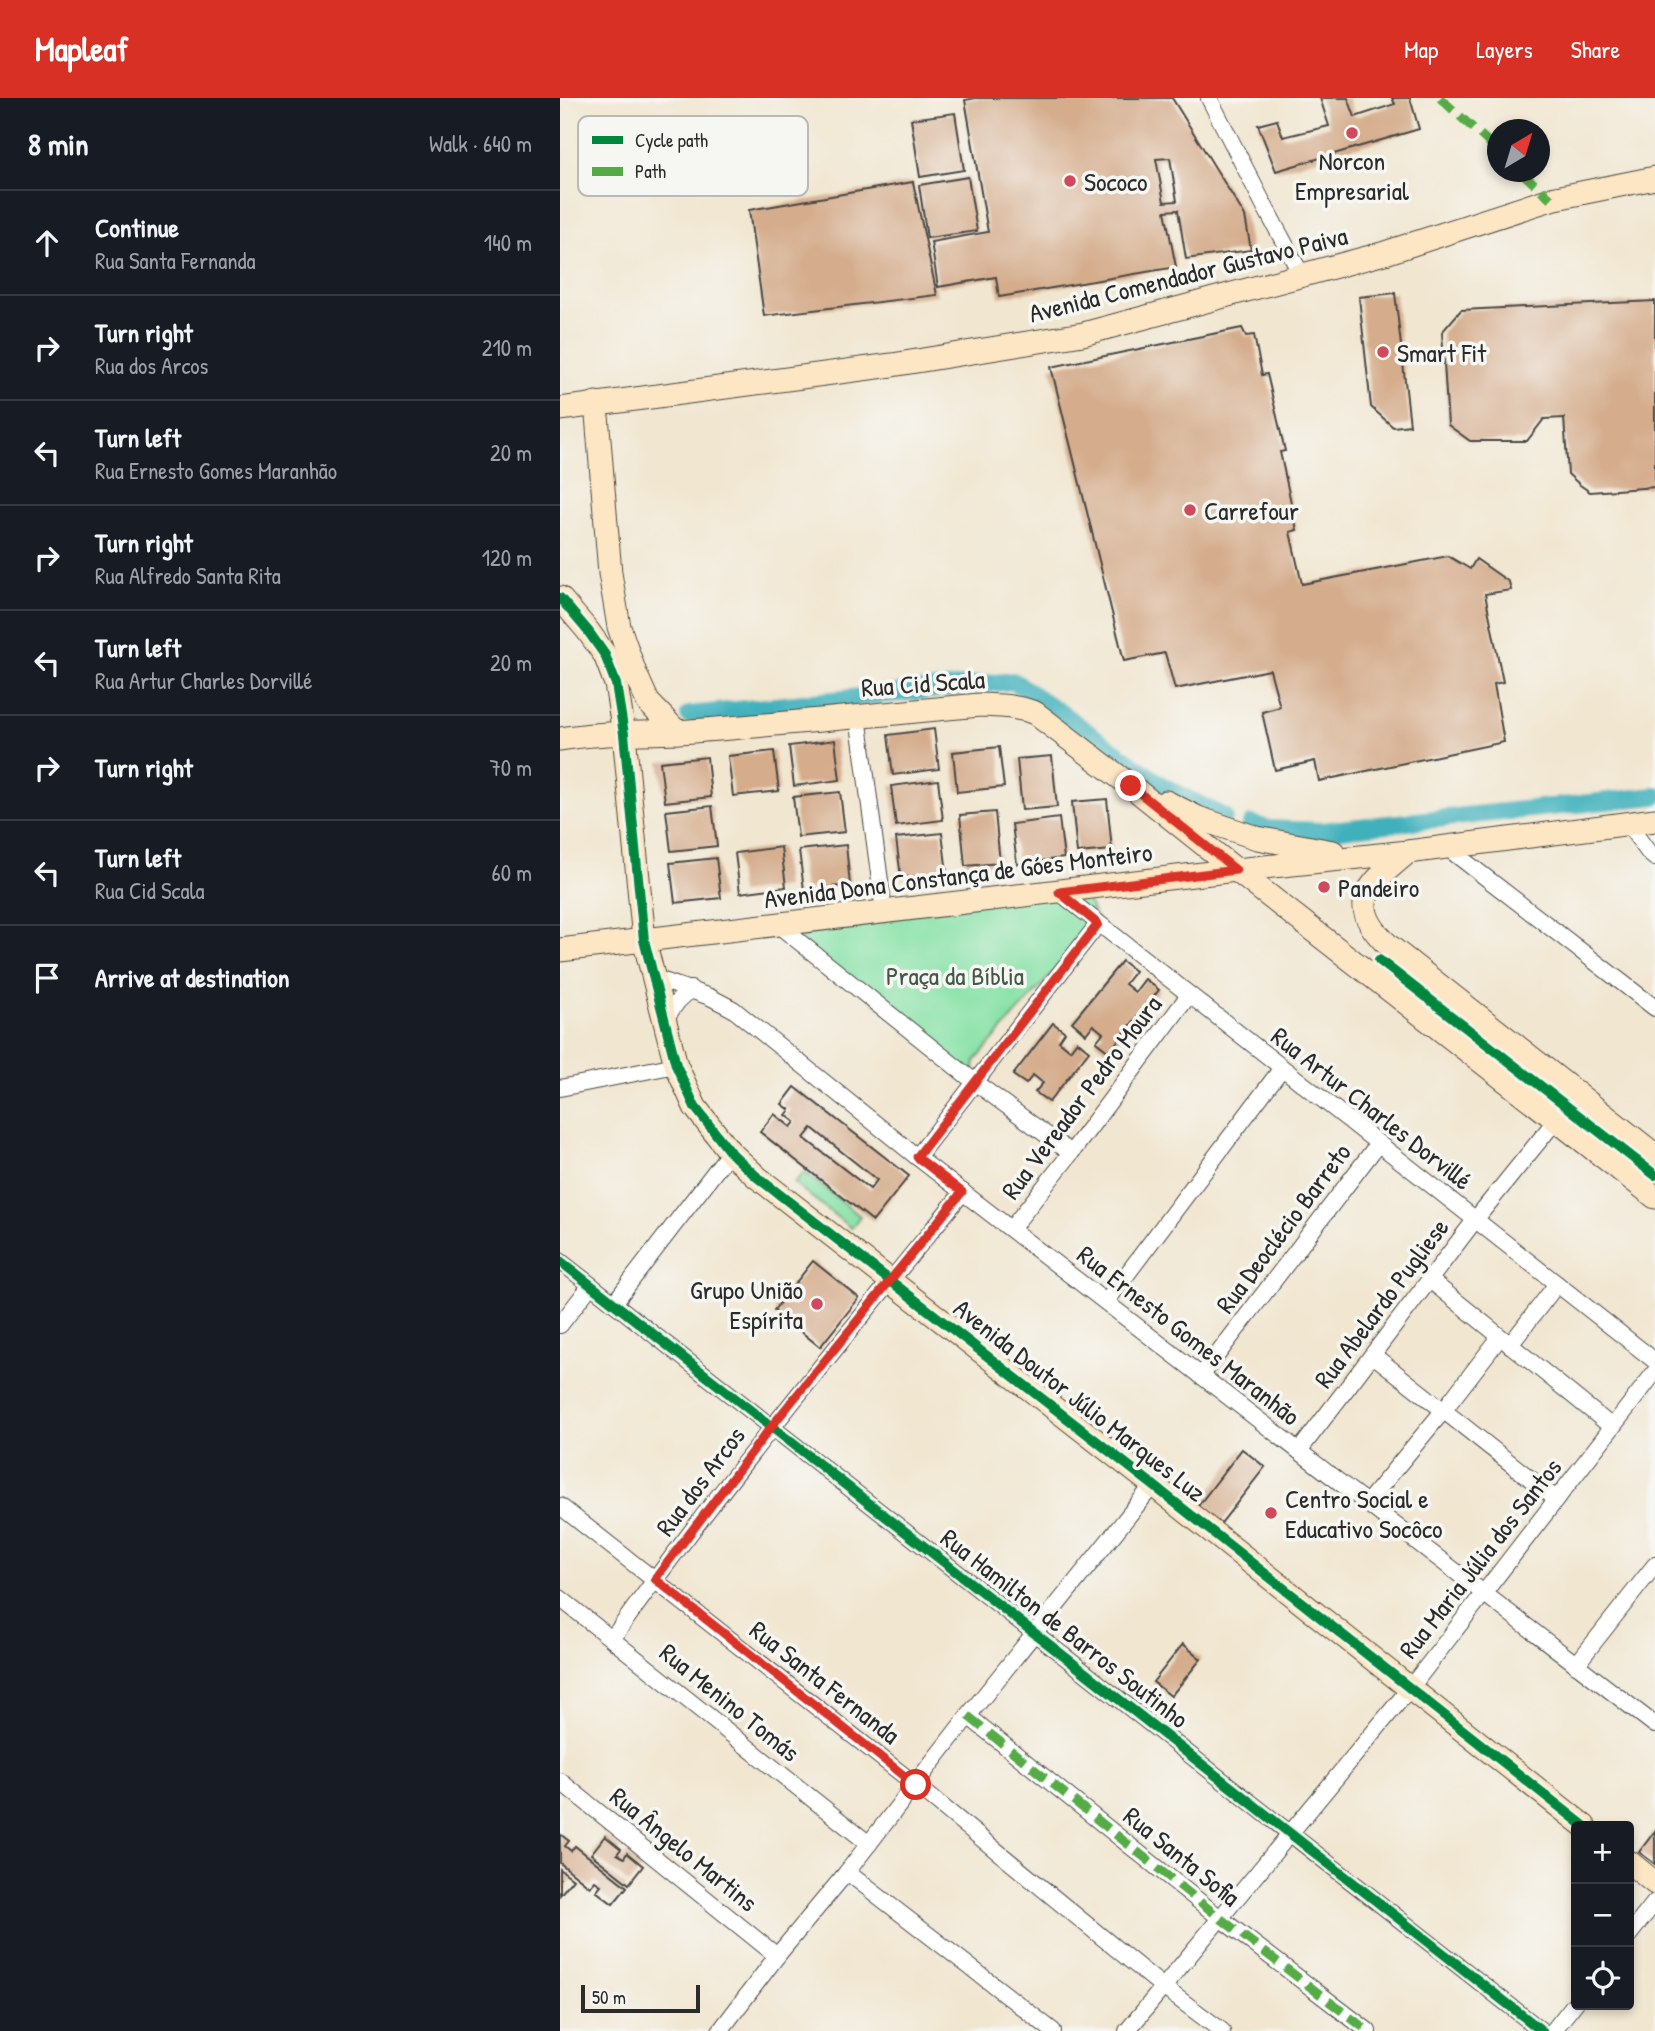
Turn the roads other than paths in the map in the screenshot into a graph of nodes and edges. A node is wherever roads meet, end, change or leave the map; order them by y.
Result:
1 (1209, 98) edge
2 (1655, 178) edge
3 (1303, 275) junction
4 (596, 403) junction
5 (560, 409) edge
6 (560, 598) edge
7 (858, 716) junction
8 (677, 732) junction
9 (624, 734) junction
10 (560, 739) edge
11 (1131, 786) junction
12 (1655, 820) edge
13 (1627, 823) junction
14 (1445, 846) junction
15 (1408, 852) junction
16 (1358, 857) junction
17 (1655, 858) edge
18 (1236, 870) junction
19 (1059, 892) junction
20 (884, 911) junction
21 (777, 924) junction
22 (1098, 924) junction
23 (644, 940) junction
24 (1389, 946) junction
25 (560, 950) edge
26 (1370, 973) junction
27 (652, 976) junction
28 (691, 989) junction
29 (1189, 995) junction
30 (1655, 1009) edge
31 (664, 1020) junction
32 (676, 1065) junction
33 (1282, 1068) junction
34 (976, 1083) junction
35 (560, 1088) edge
36 (1556, 1120) junction
37 (1378, 1144) junction
38 (730, 1152) junction
39 (1071, 1153) junction
40 (1655, 1155) edge
41 (917, 1157) junction
42 (962, 1192) junction
43 (1655, 1197) edge
44 (1475, 1220) junction
45 (1011, 1229) junction
46 (560, 1261) edge
47 (1430, 1280) junction
48 (890, 1281) junction
49 (1557, 1284) junction
50 (591, 1285) junction
51 (1106, 1302) junction
52 (614, 1303) junction
53 (560, 1325) edge
54 (1505, 1341) junction
55 (1373, 1355) junction
56 (1655, 1361) edge
57 (1655, 1372) edge
58 (1201, 1376) junction
59 (1443, 1411) junction
60 (771, 1427) junction
61 (1612, 1427) junction
62 (1299, 1451) junction
63 (1153, 1485) junction
64 (1556, 1499) junction
65 (1367, 1503) junction
66 (560, 1506) edge
67 (1655, 1565) edge
68 (655, 1579) junction
69 (1482, 1592) junction
70 (560, 1598) edge
71 (1036, 1634) junction
72 (612, 1639) junction
73 (1576, 1665) junction
74 (1410, 1688) junction
75 (968, 1716) junction
76 (1655, 1725) edge
77 (560, 1781) edge
78 (916, 1785) junction
79 (1578, 1821) edge
80 (1290, 1833) junction
81 (869, 1844) junction
82 (1634, 1866) edge
83 (847, 1872) junction
84 (1655, 1883) edge
85 (1655, 1902) edge
86 (1220, 1918) junction
87 (1634, 1929) edge
88 (777, 1956) junction
89 (1163, 1987) junction
90 (1571, 2008) edge
91 (720, 2031) edge
92 (1053, 2031) edge
93 (1127, 2031) edge
94 (1222, 2031) edge
95 (1368, 2031) edge
96 (1542, 2031) edge
97 (1553, 2031) edge

1 - 3 street
2 - 3 main road, Avenida Comendador Gustavo Paiva
3 - 4 main road, Avenida Comendador Gustavo Paiva
4 - 5 main road, Avenida Comendador Gustavo Paiva
4 - 8 main road
6 - 9 main road, Avenida Doutor Júlio Marques Luz
7 - 8 main road, Rua Cid Scala
7 - 11 main road, Rua Cid Scala
7 - 20 street
8 - 9 main road, Rua Cid Scala
9 - 10 main road, Rua Cid Scala
9 - 23 main road, Avenida Doutor Júlio Marques Luz
11 - 16 main road
11 - 18 main road, Rua Cid Scala
12 - 13 main road, Avenida Dona Constança de Góes Monteiro
13 - 14 main road, Avenida Dona Constança de Góes Monteiro
13 - 17 street
14 - 15 main road, Avenida Dona Constança de Góes Monteiro
14 - 30 street
15 - 16 main road, Avenida Dona Constança de Góes Monteiro
15 - 24 main road
16 - 18 main road, Avenida Dona Constança de Góes Monteiro
18 - 19 main road, Avenida Dona Constança de Góes Monteiro
18 - 26 main road, Rua Cid Scala
19 - 20 main road, Avenida Dona Constança de Góes Monteiro
19 - 22 street, Rua Artur Charles Dorvillé
20 - 21 main road, Avenida Dona Constança de Góes Monteiro
21 - 23 main road, Avenida Dona Constança de Góes Monteiro
21 - 34 street
22 - 29 street, Rua Artur Charles Dorvillé
22 - 34 street
23 - 25 main road, Avenida Dona Constança de Góes Monteiro
23 - 27 main road, Avenida Doutor Júlio Marques Luz
24 - 26 main road
24 - 40 main road
26 - 36 main road, Rua Cid Scala
27 - 28 street, Rua Ernesto Gomes Maranhão
27 - 31 main road, Avenida Doutor Júlio Marques Luz
28 - 31 street
28 - 41 street, Rua Ernesto Gomes Maranhão
29 - 33 street, Rua Artur Charles Dorvillé
29 - 39 street, Rua Vereador Pedro Moura
31 - 32 main road, Avenida Doutor Júlio Marques Luz
32 - 35 street
32 - 38 main road, Avenida Doutor Júlio Marques Luz
33 - 37 street, Rua Artur Charles Dorvillé
33 - 51 street
34 - 39 street
34 - 41 street
36 - 43 main road, Rua Cid Scala
36 - 44 street, Rua Abelardo Pugliese
37 - 44 street, Rua Artur Charles Dorvillé
37 - 58 street, Rua Deoclécio Barreto
38 - 48 main road, Avenida Doutor Júlio Marques Luz
38 - 52 street
39 - 45 street, Rua Vereador Pedro Moura
41 - 42 street, Rua Ernesto Gomes Maranhão
42 - 45 street, Rua Ernesto Gomes Maranhão
42 - 48 street, Rua dos Arcos
44 - 47 street, Rua Abelardo Pugliese
44 - 49 street, Rua Artur Charles Dorvillé
45 - 51 street, Rua Ernesto Gomes Maranhão
46 - 50 street, Rua Hamilton de Barros Soutinho
47 - 54 street
47 - 55 street, Rua Abelardo Pugliese
48 - 60 street, Rua dos Arcos
48 - 63 main road, Avenida Doutor Júlio Marques Luz
49 - 54 street
49 - 56 street, Rua Artur Charles Dorvillé
50 - 52 street, Rua Hamilton de Barros Soutinho
50 - 53 street
51 - 58 street, Rua Ernesto Gomes Maranhão
52 - 60 street, Rua Hamilton de Barros Soutinho
54 - 59 street
54 - 61 street
55 - 59 street
55 - 62 street, Rua Abelardo Pugliese
57 - 61 street, Rua Maria Júlia dos Santos
58 - 62 street, Rua Ernesto Gomes Maranhão
59 - 64 street
59 - 65 street
60 - 68 street, Rua dos Arcos
60 - 71 street, Rua Hamilton de Barros Soutinho
61 - 64 street, Rua Maria Júlia dos Santos
62 - 65 street, Rua Ernesto Gomes Maranhão
63 - 71 street
63 - 74 main road, Avenida Doutor Júlio Marques Luz
64 - 69 street, Rua Maria Júlia dos Santos
65 - 69 street, Rua Ernesto Gomes Maranhão
66 - 68 street, Rua Santa Fernanda
67 - 73 street
68 - 72 street, Rua dos Arcos
68 - 78 street, Rua Santa Fernanda
69 - 73 street, Rua Ernesto Gomes Maranhão
69 - 74 street, Rua Maria Júlia dos Santos
70 - 72 street, Rua Menino Tomás
71 - 75 street
71 - 80 street, Rua Hamilton de Barros Soutinho
72 - 81 street, Rua Menino Tomás
73 - 76 street, Rua Ernesto Gomes Maranhão
74 - 79 main road, Avenida Doutor Júlio Marques Luz
74 - 80 street, Rua Maria Júlia dos Santos
75 - 78 street
75 - 86 street, Rua Santa Sofia
77 - 88 street, Rua Ângelo Martins
78 - 81 street
78 - 89 street, Rua Santa Fernanda
80 - 86 street, Rua Maria Júlia dos Santos
80 - 96 street, Rua Hamilton de Barros Soutinho
81 - 83 street
82 - 84 main road
83 - 88 street
83 - 92 street
85 - 87 street
86 - 89 street, Rua Maria Júlia dos Santos
86 - 95 street, Rua Santa Sofia
88 - 91 street
89 - 93 street, Rua Maria Júlia dos Santos
89 - 94 street, Rua Santa Fernanda
90 - 97 street

